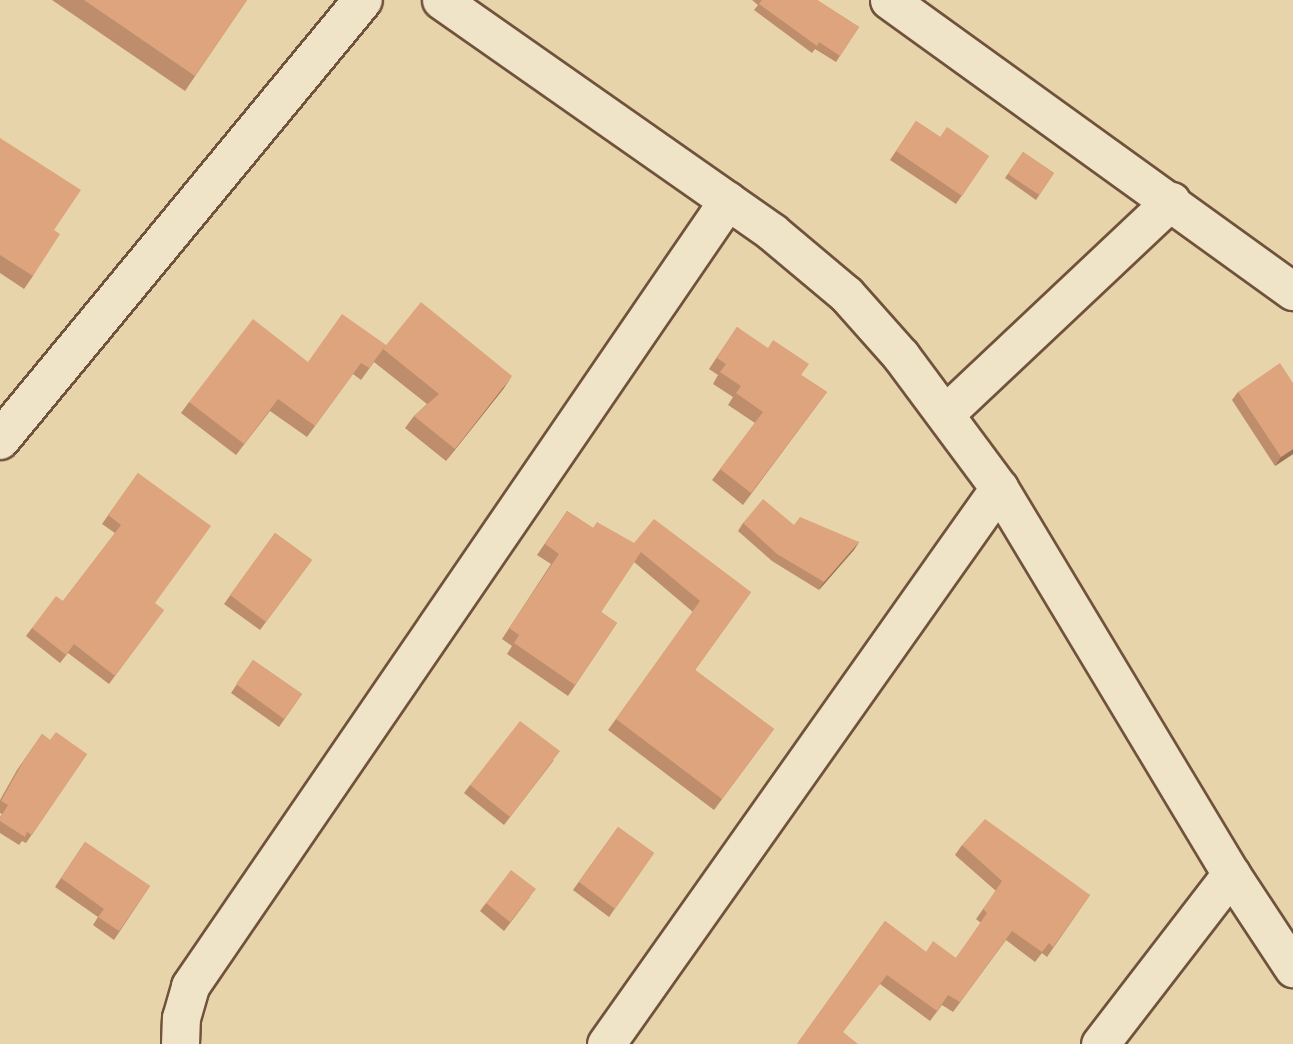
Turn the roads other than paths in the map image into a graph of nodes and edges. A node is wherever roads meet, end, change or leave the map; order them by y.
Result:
1 (363, 0) edge
2 (441, 0) edge
3 (890, 0) edge
4 (728, 200) junction
5 (1171, 201) junction
6 (1293, 291) edge
7 (947, 412) junction
8 (0, 440) edge
9 (999, 488) junction
10 (1231, 874) junction
11 (1293, 968) edge
12 (180, 1044) edge
13 (606, 1044) edge
14 (1100, 1044) edge

1 - 8 street
2 - 4 street
3 - 5 street
4 - 7 street
4 - 12 street
5 - 6 street
5 - 7 street
7 - 9 street
9 - 10 street
9 - 13 street
10 - 11 street
10 - 14 street

